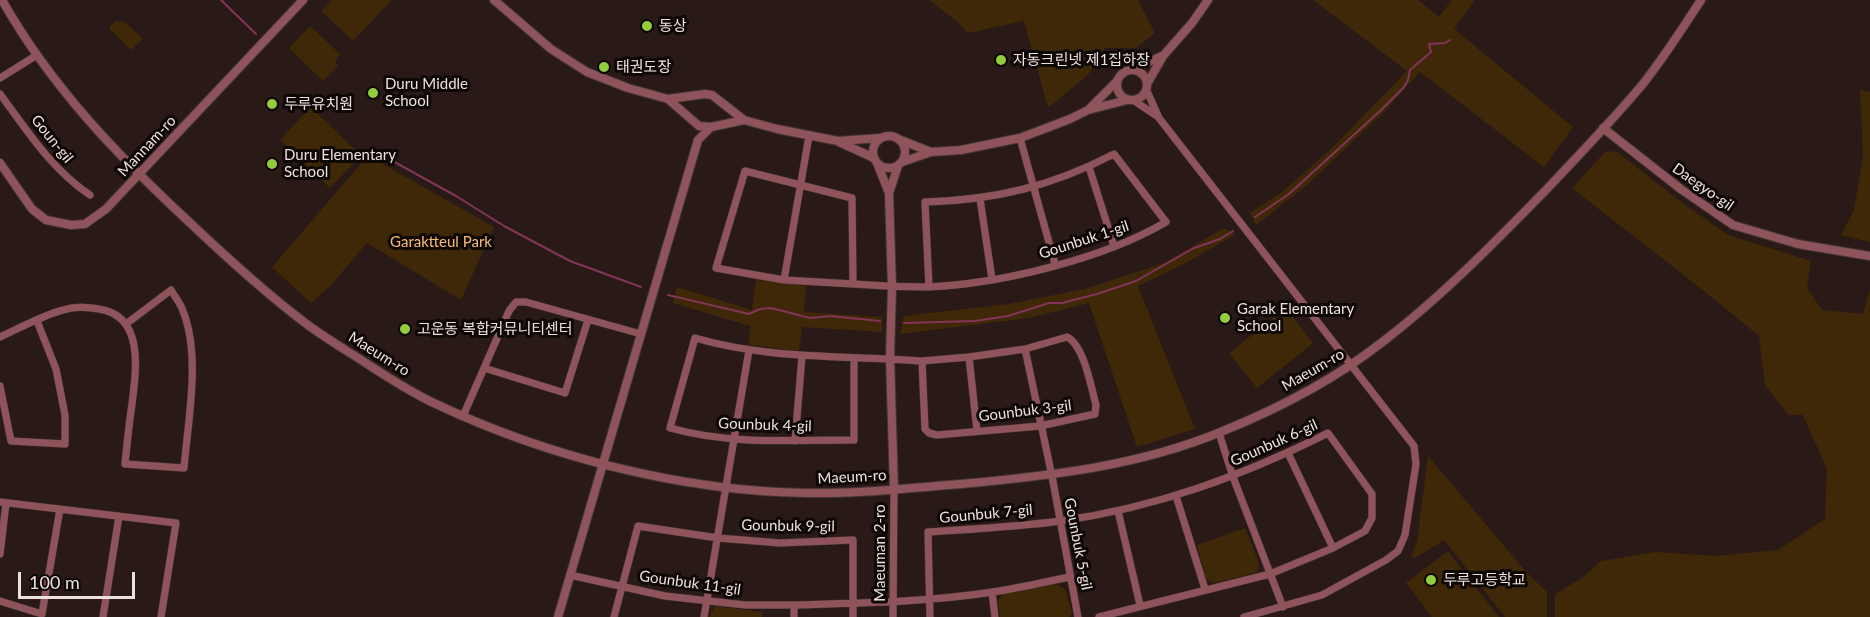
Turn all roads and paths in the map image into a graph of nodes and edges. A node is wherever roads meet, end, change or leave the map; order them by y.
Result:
1 (2, 0) edge
2 (303, 0) edge
3 (494, 0) edge
4 (1208, 0) edge
5 (1701, 0) edge
6 (37, 55) junction
7 (1163, 56) junction
8 (1130, 70) junction
9 (0, 78) edge
10 (1117, 81) junction
11 (1147, 86) junction
12 (0, 94) edge
13 (699, 95) junction
14 (668, 99) junction
15 (1130, 100) junction
16 (722, 104) junction
17 (1088, 110) junction
18 (1159, 118) junction
19 (692, 120) junction
20 (744, 120) junction
21 (713, 126) junction
22 (1603, 128) junction
23 (809, 136) junction
24 (880, 138) junction
25 (1020, 138) junction
26 (898, 139) junction
27 (698, 140) junction
28 (838, 141) junction
29 (931, 152) junction
30 (875, 161) junction
31 (0, 163) edge
32 (900, 164) junction
33 (1089, 167) junction
34 (138, 174) junction
35 (800, 184) junction
36 (1034, 187) junction
37 (889, 193) junction
38 (90, 195) dead end
39 (980, 199) junction
40 (1114, 246) junction
41 (1870, 256) edge
42 (1055, 264) junction
43 (992, 279) junction
44 (784, 280) junction
45 (853, 285) junction
46 (929, 286) junction
47 (892, 287) junction
48 (588, 320) junction
49 (37, 321) junction
50 (126, 324) junction
51 (641, 334) junction
52 (0, 337) edge
53 (1025, 349) junction
54 (749, 350) junction
55 (802, 356) junction
56 (969, 357) junction
57 (890, 358) junction
58 (854, 359) junction
59 (922, 361) junction
60 (1351, 364) junction
61 (484, 368) junction
62 (0, 386) edge
63 (463, 416) junction
64 (1040, 426) junction
65 (977, 431) junction
66 (1219, 434) junction
67 (734, 440) junction
68 (795, 441) junction
69 (1287, 453) junction
70 (603, 463) junction
71 (1052, 476) junction
72 (1233, 477) junction
73 (726, 488) junction
74 (894, 489) junction
75 (1176, 496) junction
76 (3, 502) edge
77 (60, 509) junction
78 (1118, 511) junction
79 (119, 516) junction
80 (1059, 521) junction
81 (718, 538) junction
82 (1333, 548) junction
83 (0, 554) edge
84 (1270, 574) junction
85 (570, 575) junction
86 (1070, 577) junction
87 (622, 586) junction
88 (1205, 590) junction
89 (992, 592) junction
90 (930, 598) junction
91 (707, 600) junction
92 (0, 601) edge
93 (893, 601) junction
94 (853, 603) junction
95 (795, 605) junction
96 (1140, 605) junction
97 (1283, 608) junction
98 (103, 617) edge
99 (161, 617) edge
100 (558, 617) edge
101 (614, 617) edge
102 (704, 617) edge
103 (794, 617) edge
104 (853, 617) edge
105 (893, 617) edge
106 (930, 617) edge
107 (995, 617) edge
108 (1078, 617) edge
109 (1099, 617) edge
110 (1244, 617) edge

1 - 6 street, Maeum-ro
2 - 34 street, Mannam-ro
3 - 14 street
4 - 7 street
5 - 22 street, Maeum-ro
6 - 9 street
6 - 34 street, Maeum-ro
7 - 8 street
7 - 11 street
8 - 10 street
8 - 11 street
10 - 15 street
10 - 17 street
11 - 15 street
11 - 18 street
12 - 38 street, Goun-gil
13 - 14 street
13 - 16 street
13 - 19 street
14 - 19 street
15 - 17 street
15 - 18 street
16 - 20 street
16 - 21 street
17 - 25 street
18 - 60 street
19 - 21 street
19 - 27 street
20 - 21 street
20 - 23 street
21 - 27 street
22 - 41 street, Daegyo-gil
22 - 60 street, Maeum-ro
23 - 28 street
23 - 35 street
24 - 26 street
24 - 28 street
24 - 30 street
25 - 29 street
25 - 36 street
26 - 29 street
26 - 32 street
27 - 51 street
28 - 30 street
29 - 32 street
30 - 32 street
30 - 37 street
31 - 34 street, Mannam-ro
32 - 37 street
33 - 36 street, Gounbuk 1-gil
33 - 40 street
33 - 40 street, Gounbuk 1-gil
34 - 63 street, Maeum-ro
35 - 44 street
35 - 44 street, Gounbuk 1-gil
35 - 45 street
36 - 39 street, Gounbuk 1-gil
36 - 42 street
37 - 47 street
39 - 43 street
39 - 46 street, Gounbuk 1-gil
40 - 42 street, Gounbuk 1-gil
42 - 43 street, Gounbuk 1-gil
43 - 46 street, Gounbuk 1-gil
44 - 45 street, Gounbuk 1-gil
45 - 47 street, Gounbuk 1-gil
46 - 47 street, Gounbuk 1-gil
47 - 57 street
48 - 51 street
48 - 61 street
48 - 61 street
49 - 50 street
49 - 52 street
49 - 62 street
50 - 50 street
51 - 70 street
53 - 56 street, Gounbuk 3-gil
53 - 64 street, Gounbuk 5-gil
53 - 64 street, Gounbuk 3-gil
54 - 55 street, Gounbuk 4-gil
54 - 67 street
54 - 67 street, Gounbuk 4-gil
55 - 58 street, Gounbuk 4-gil
55 - 68 street
56 - 59 street, Gounbuk 3-gil
56 - 65 street
57 - 58 street, Gounbuk 4-gil
57 - 59 street, Gounbuk 4-gil
57 - 74 street
58 - 68 street, Gounbuk 4-gil
59 - 65 street, Gounbuk 3-gil
60 - 66 street, Maeum-ro
60 - 97 street
61 - 63 street
63 - 70 street, Maeum-ro
64 - 65 street, Gounbuk 3-gil
64 - 71 street, Gounbuk 5-gil
66 - 71 street, Maeum-ro
66 - 72 street
67 - 68 street, Gounbuk 4-gil
67 - 73 street
69 - 72 street, Gounbuk 6-gil
69 - 82 street
69 - 82 street, Gounbuk 6-gil
70 - 73 street, Maeum-ro
70 - 85 street
71 - 74 street, Maeum-ro
71 - 80 street, Gounbuk 5-gil
72 - 75 street, Gounbuk 6-gil
72 - 84 street
73 - 74 street, Maeum-ro
73 - 81 street
74 - 93 street, Maeuman 2-ro
75 - 78 street, Gounbuk 6-gil
75 - 88 street
76 - 77 street
76 - 83 street
77 - 79 street
77 - 92 street
78 - 80 street, Gounbuk 6-gil
78 - 96 street
79 - 98 street
79 - 99 street
80 - 86 street, Gounbuk 5-gil
80 - 90 street, Gounbuk 7-gil
81 - 87 street
81 - 91 street
81 - 94 street, Gounbuk 9-gil
82 - 84 street, Gounbuk 6-gil
84 - 88 street, Gounbuk 6-gil
84 - 97 street
85 - 87 street, Gounbuk 11-gil
85 - 100 street
86 - 89 street, Gounbuk 11-gil
86 - 108 street, Gounbuk 5-gil
87 - 91 street, Gounbuk 11-gil
87 - 101 street
88 - 96 street, Gounbuk 6-gil
89 - 90 street, Gounbuk 11-gil
89 - 107 street
90 - 93 street, Gounbuk 11-gil
90 - 106 street, Gounbuk 7-gil
91 - 95 street, Gounbuk 11-gil
91 - 102 street
93 - 94 street, Gounbuk 11-gil
93 - 105 street, Maeuman 2-ro
94 - 95 street, Gounbuk 11-gil
94 - 104 street, Gounbuk 9-gil
95 - 103 street
96 - 109 street, Gounbuk 6-gil
97 - 110 street

